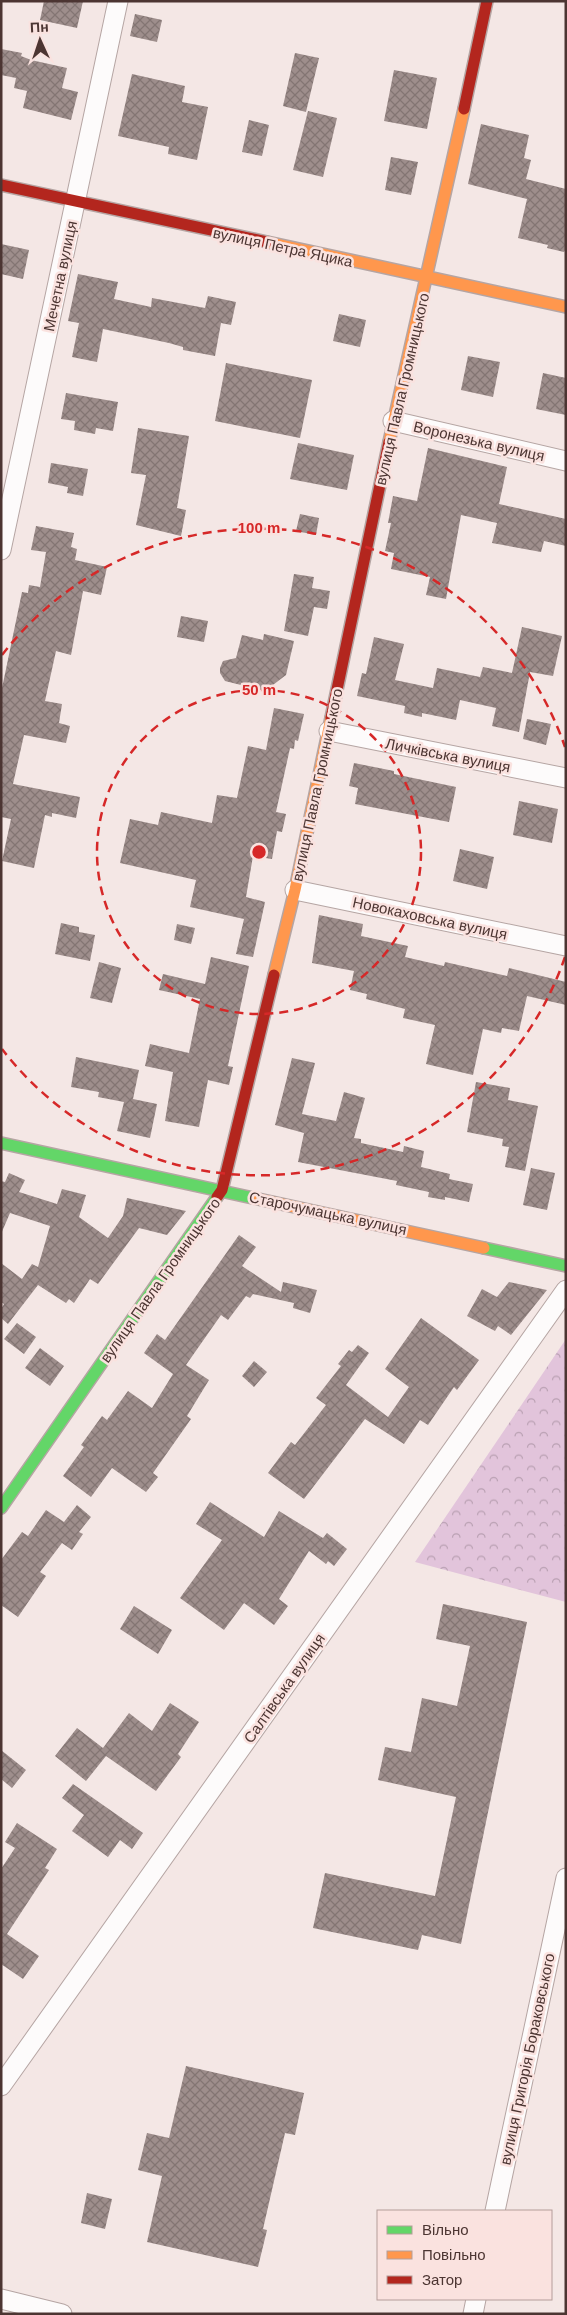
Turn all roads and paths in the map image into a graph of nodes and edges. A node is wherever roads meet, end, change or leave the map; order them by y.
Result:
1 (118, 1) edge
2 (487, 1) edge
3 (1, 185) edge
4 (76, 201) junction
5 (427, 278) junction
6 (566, 308) edge
7 (393, 421) junction
8 (566, 461) edge
9 (1, 550) edge
10 (330, 731) junction
11 (566, 778) edge
12 (295, 890) junction
13 (566, 946) edge
14 (1, 1143) edge
15 (222, 1190) junction
16 (566, 1266) edge
17 (566, 1290) edge
18 (1, 1508) edge
19 (566, 1878) edge
20 (1, 2086) edge
21 (495, 2210) edge
22 (1, 2299) edge
23 (476, 2300) edge
24 (62, 2314) edge
25 (473, 2314) edge

1 - 4 street, Мечетна вулиця
2 - 5 street, вулиця Павла Громницького
3 - 4 street, вулиця Петра Яцика
4 - 5 street, вулиця Петра Яцика
4 - 9 street, Мечетна вулиця
5 - 6 street, вулиця Петра Яцика
5 - 7 street, вулиця Павла Громницького
7 - 8 street, Воронезька вулиця
7 - 10 street, вулиця Павла Громницького
10 - 11 street, Личківська вулиця
10 - 12 street, вулиця Павла Громницького
12 - 13 street, Новокаховська вулиця
12 - 15 street, вулиця Павла Громницького
14 - 15 street, Старочумацька вулиця
15 - 16 street, Старочумацька вулиця
15 - 18 street, вулиця Павла Громницького
17 - 20 street, Салтівська вулиця
19 - 21 street, вулиця Григорія Бораковського
22 - 24 street
23 - 25 street

